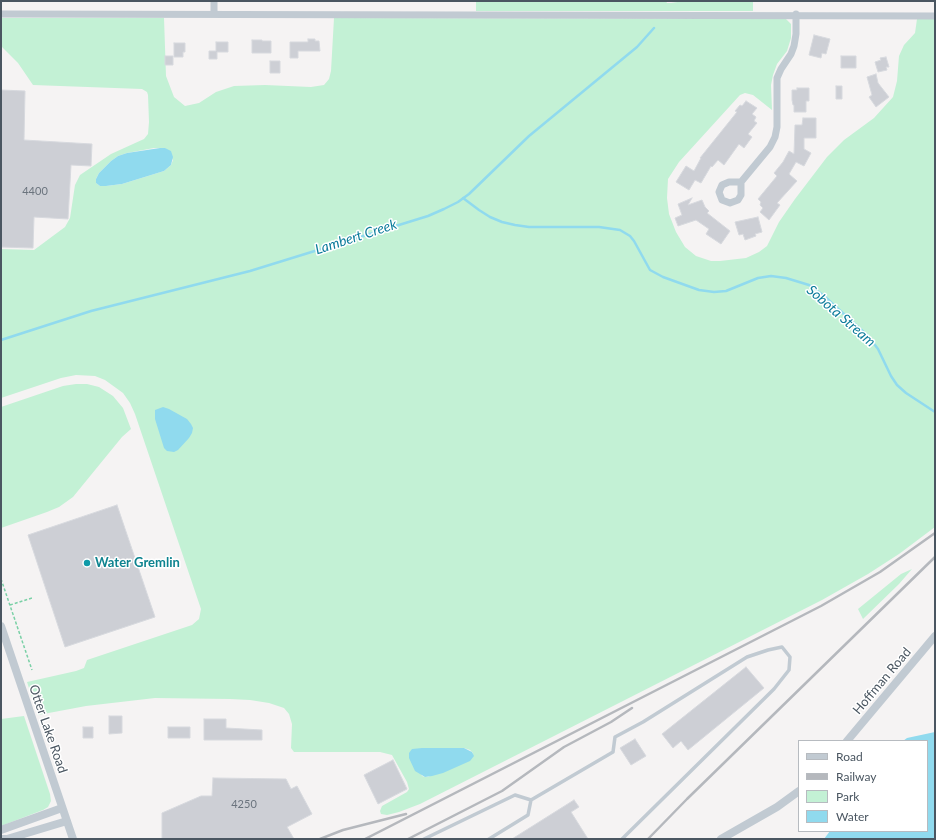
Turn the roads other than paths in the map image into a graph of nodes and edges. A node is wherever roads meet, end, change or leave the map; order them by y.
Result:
1 (214, 1) edge
2 (1, 14) edge
3 (214, 14) junction
4 (796, 14) junction
5 (935, 16) edge
6 (741, 182) dead end
7 (1, 626) edge
8 (935, 636) edge
9 (848, 740) edge
10 (798, 792) edge
11 (531, 800) junction
12 (62, 808) junction
13 (67, 821) junction
14 (1, 830) edge
15 (1, 839) edge
16 (73, 839) edge
17 (424, 839) edge
18 (489, 839) edge
19 (622, 839) edge
20 (722, 839) edge

1 - 3 street
2 - 3 street
3 - 4 street
4 - 5 street
4 - 6 street
7 - 12 street, Otter Lake Road
8 - 9 street, Hoffman Road
10 - 20 street
11 - 17 lane
11 - 18 lane
11 - 19 lane
12 - 13 street, Otter Lake Road
12 - 14 street
13 - 15 street
13 - 16 street, Otter Lake Road

